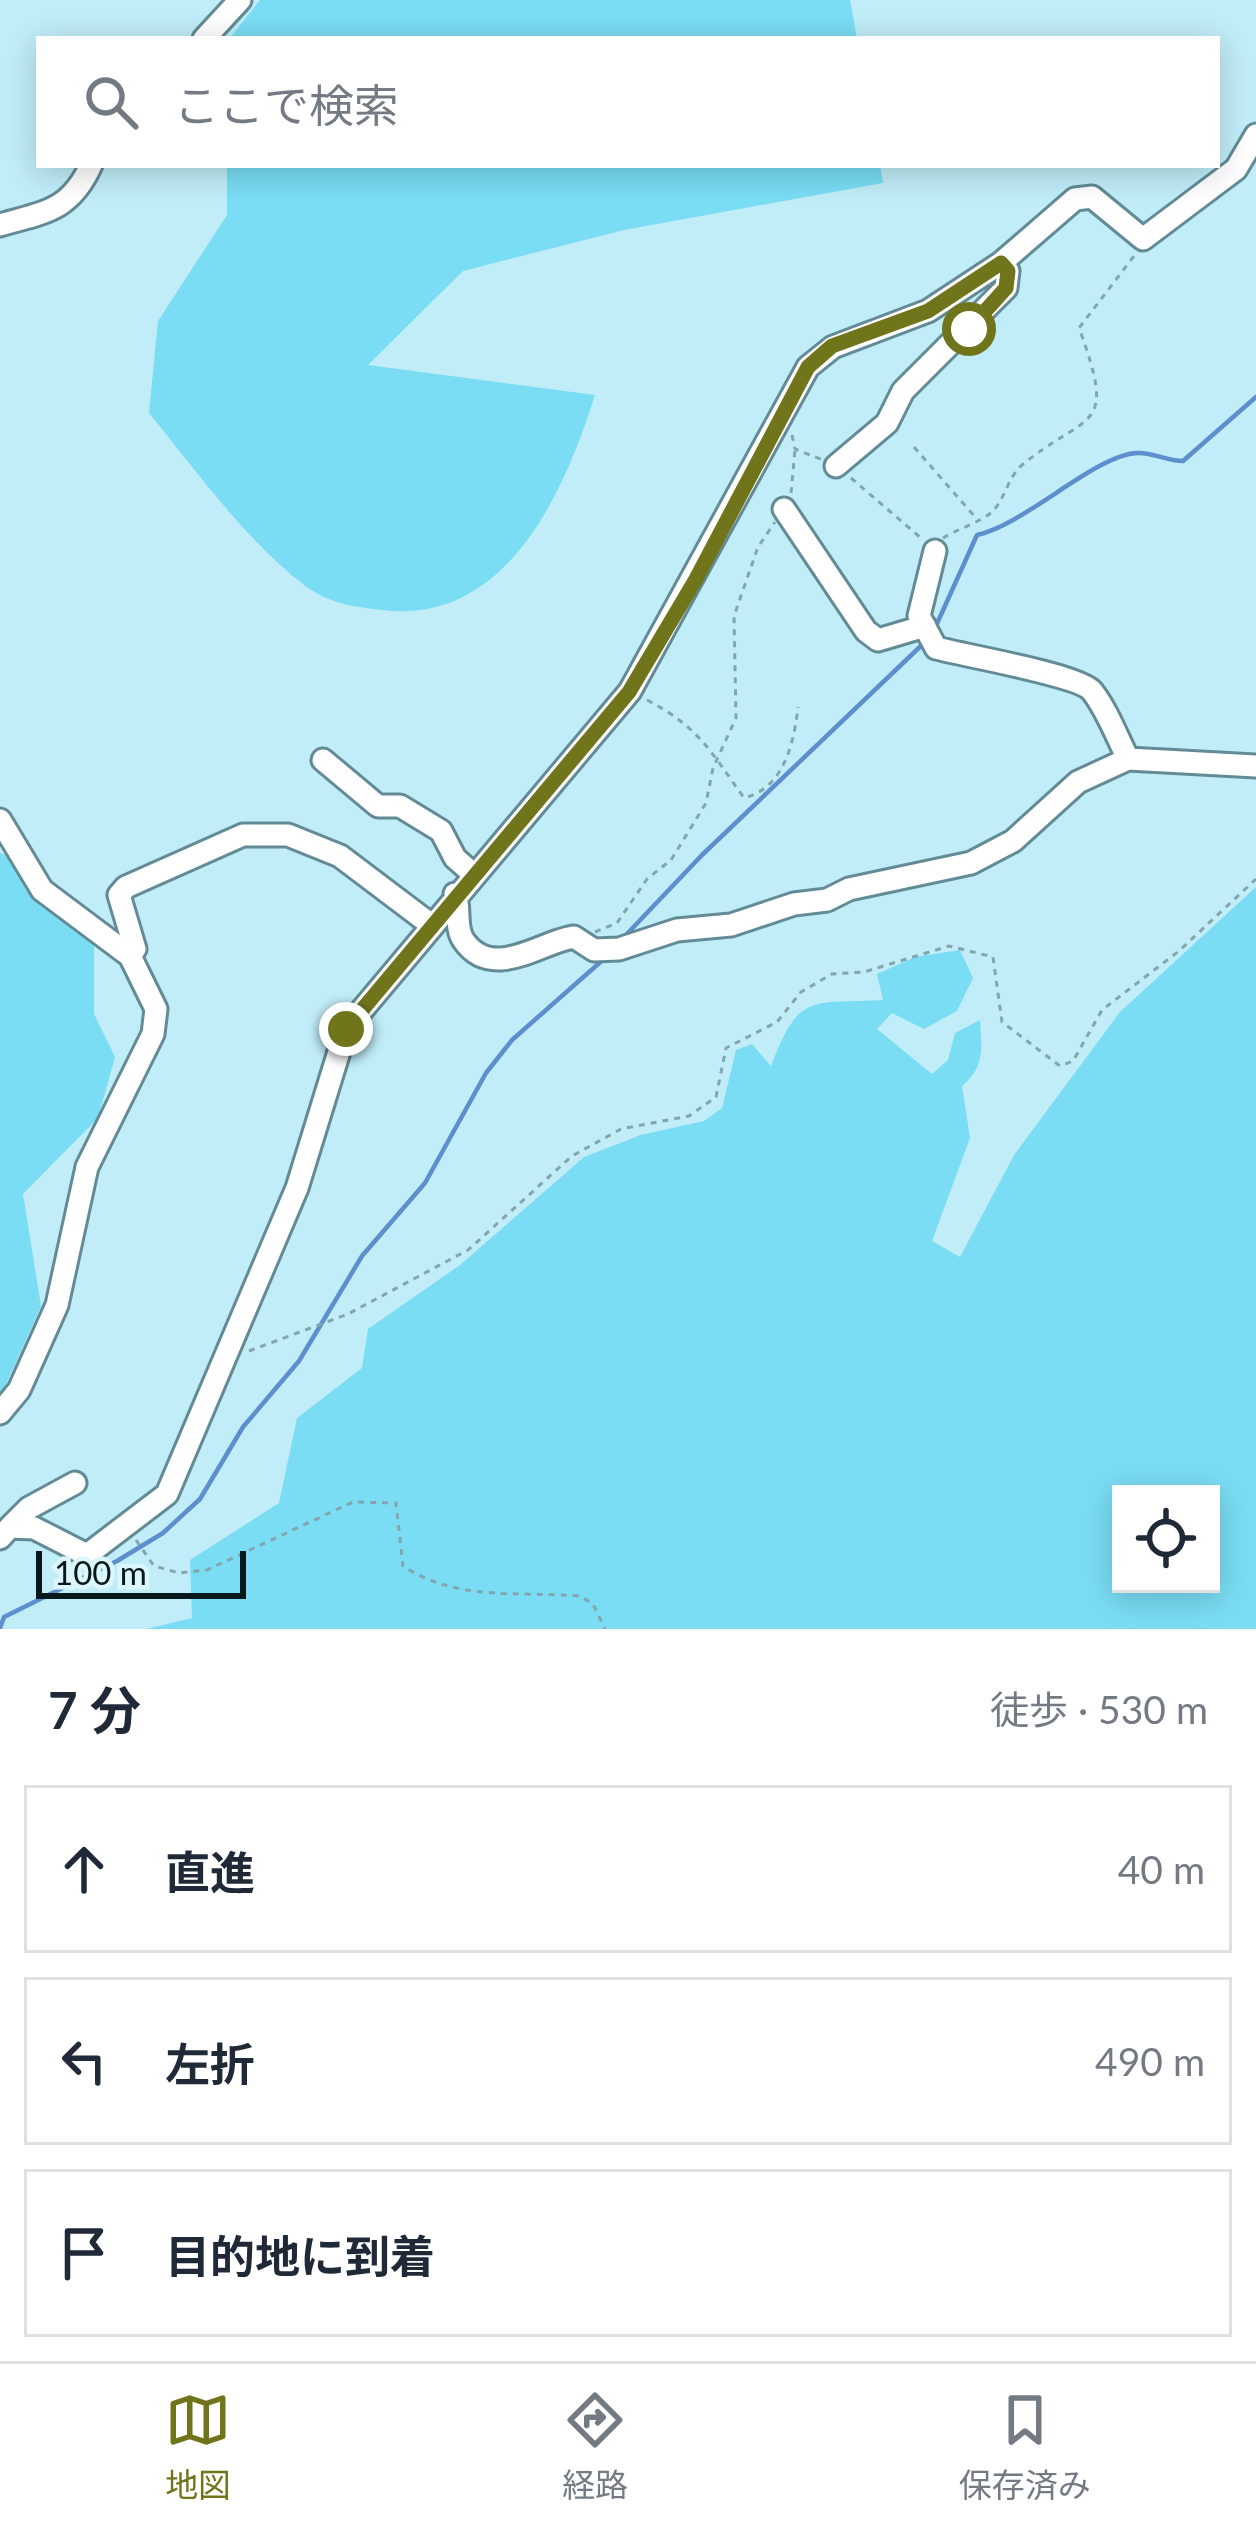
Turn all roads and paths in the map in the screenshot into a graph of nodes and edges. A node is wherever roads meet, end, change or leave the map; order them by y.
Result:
1 (240, 0) edge
2 (207, 36) edge
3 (1256, 135) edge
4 (90, 168) edge
5 (0, 225) edge
6 (1143, 238) junction
7 (1001, 263) junction
8 (914, 447) dead end
9 (795, 449) dead end
10 (836, 466) dead end
11 (784, 509) junction
12 (977, 520) junction
13 (935, 550) joint
14 (925, 626) junction
15 (629, 692) junction
16 (798, 707) dead end
17 (718, 754) junction
18 (1128, 759) junction
19 (323, 760) dead end
20 (1256, 766) edge
21 (0, 820) edge
22 (472, 874) junction
23 (1256, 878) edge
24 (455, 894) junction
25 (430, 924) junction
26 (585, 941) junction
27 (130, 956) junction
28 (232, 1341) junction
29 (0, 1413) edge
30 (75, 1483) dead end
31 (127, 1527) junction
32 (5, 1532) edge
33 (605, 1629) edge

1 - 2 street
3 - 6 street
4 - 5 street
6 - 7 street
6 - 12 path
7 - 10 street
7 - 15 street
8 - 12 path
9 - 11 path
11 - 14 street
11 - 17 path
12 - 13 path
13 - 14 street
14 - 18 street
15 - 17 path
15 - 22 street
16 - 17 path
17 - 26 path
18 - 20 street
18 - 26 street
19 - 22 street
21 - 27 street
22 - 24 street
23 - 28 path
24 - 25 street
24 - 26 street
25 - 27 street
25 - 28 street
27 - 29 street
28 - 31 street
30 - 32 street
31 - 32 street
31 - 33 path

